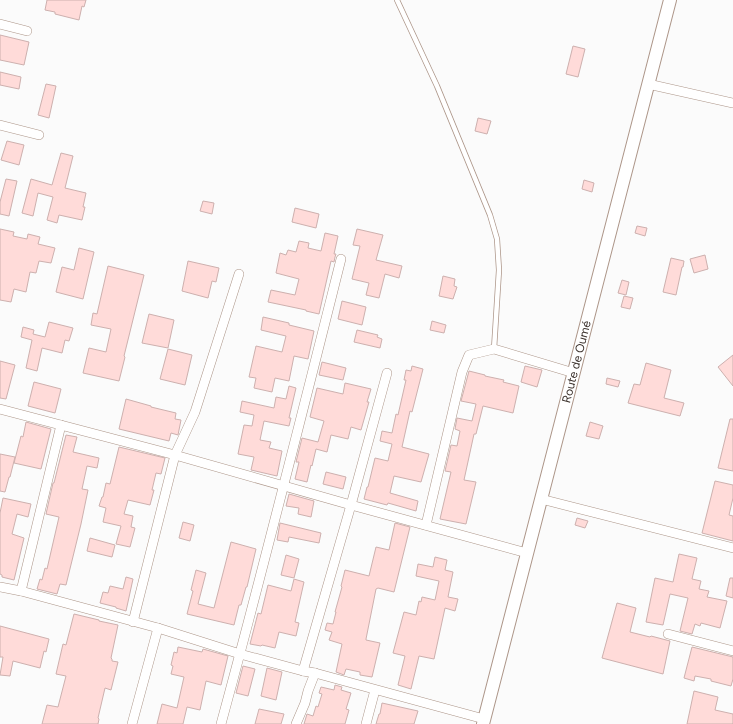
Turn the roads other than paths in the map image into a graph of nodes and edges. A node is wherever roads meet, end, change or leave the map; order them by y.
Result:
1 (396, 0) edge
2 (670, 0) edge
3 (0, 24) edge
4 (27, 31) dead end
5 (648, 84) junction
6 (733, 103) edge
7 (0, 125) edge
8 (39, 135) dead end
9 (341, 259) dead end
10 (239, 274) dead end
11 (494, 349) junction
12 (387, 373) dead end
13 (574, 373) junction
14 (0, 409) edge
15 (61, 425) junction
16 (175, 455) junction
17 (284, 485) junction
18 (541, 499) junction
19 (351, 505) junction
20 (426, 525) junction
21 (733, 548) edge
22 (527, 553) junction
23 (0, 587) edge
24 (20, 591) junction
25 (133, 622) junction
26 (158, 628) junction
27 (668, 634) dead end
28 (733, 651) edge
29 (240, 654) junction
30 (303, 671) junction
31 (315, 673) junction
32 (375, 690) junction
33 (483, 722) edge
34 (132, 724) edge
35 (221, 724) edge
36 (296, 724) edge
37 (366, 724) edge

1 - 11 lane
2 - 5 street, Route de Oumé
3 - 4 street
5 - 6 street
5 - 13 street, Route de Oumé
7 - 8 street
9 - 17 street
10 - 16 street
11 - 13 street
11 - 20 street
12 - 19 street
13 - 18 street, Route de Oumé
14 - 15 street
15 - 16 street
15 - 24 street
16 - 17 street
16 - 25 street
17 - 19 street
17 - 29 street
18 - 21 street
18 - 22 street, Route de Oumé
19 - 20 street
19 - 30 street
20 - 22 street
22 - 33 street, Route de Oumé
23 - 24 street
24 - 25 street
25 - 26 street
26 - 29 street
26 - 34 street
27 - 28 street
29 - 30 street
29 - 35 street
30 - 31 street
31 - 32 street
31 - 36 street
32 - 33 street
32 - 37 street

